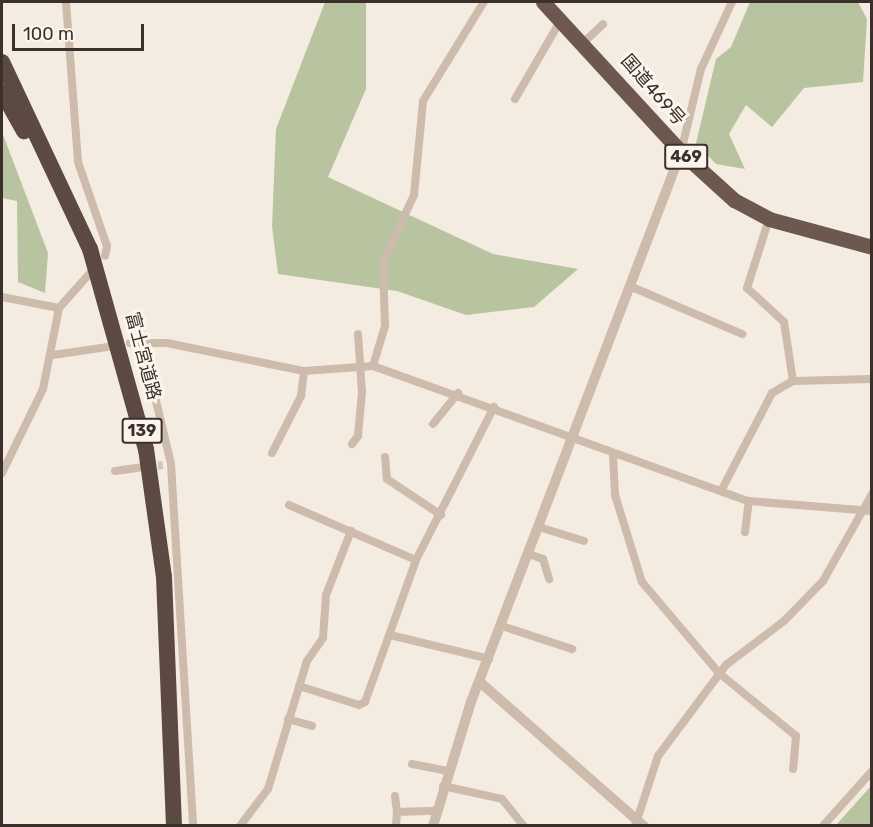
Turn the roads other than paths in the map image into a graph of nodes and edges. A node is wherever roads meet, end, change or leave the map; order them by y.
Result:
1 (66, 2) edge
2 (484, 2) edge
3 (543, 2) edge
4 (732, 2) edge
5 (562, 18) junction
6 (603, 24) dead end
7 (584, 42) junction
8 (2, 62) edge
9 (2, 92) edge
10 (516, 99) dead end
11 (681, 152) junction
12 (770, 219) junction
13 (872, 247) edge
14 (98, 253) junction
15 (91, 272) dead end
16 (632, 287) junction
17 (2, 297) edge
18 (59, 308) junction
19 (358, 334) dead end
20 (742, 334) dead end
21 (142, 342) junction
22 (130, 343) dead end
23 (108, 347) dead end
24 (53, 354) junction
25 (373, 366) junction
26 (359, 367) junction
27 (304, 371) junction
28 (872, 379) edge
29 (793, 381) junction
30 (458, 393) junction
31 (494, 407) junction
32 (433, 424) dead end
33 (572, 438) junction
34 (352, 444) dead end
35 (272, 453) dead end
36 (613, 455) junction
37 (385, 458) dead end
38 (144, 467) tunnel mouth
39 (114, 471) dead end
40 (2, 473) edge
41 (721, 491) junction
42 (872, 494) edge
43 (749, 501) junction
44 (290, 505) dead end
45 (867, 510) edge
46 (441, 515) junction
47 (539, 527) junction
48 (351, 531) junction
49 (745, 532) dead end
50 (584, 541) dead end
51 (529, 554) junction
52 (416, 560) junction
53 (549, 579) dead end
54 (502, 626) junction
55 (390, 635) junction
56 (572, 649) dead end
57 (489, 659) junction
58 (719, 673) junction
59 (481, 683) junction
60 (299, 686) junction
61 (288, 719) junction
62 (312, 726) dead end
63 (411, 764) dead end
64 (794, 770) dead end
65 (447, 771) junction
66 (872, 771) edge
67 (443, 786) junction
68 (395, 796) dead end
69 (435, 811) junction
70 (397, 812) junction
71 (639, 823) edge
72 (174, 825) edge
73 (193, 825) edge
74 (240, 825) edge
75 (396, 825) edge
76 (433, 825) edge
77 (524, 825) edge
78 (823, 825) edge

1 - 14 street
2 - 25 street
3 - 5 highway, 国道469号 / 469
4 - 11 street
5 - 7 highway, 国道469号 / 469
5 - 10 street
6 - 7 street
7 - 11 highway, 国道469号 / 469
8 - 14 highway, 富士宮道路 / 139
9 - 14 highway
11 - 12 highway, 国道469号 / 469
11 - 16 street
12 - 13 highway, 国道469号 / 469
12 - 29 street
14 - 72 highway, 富士宮道路 / 139
15 - 18 street
16 - 20 street
16 - 33 street
17 - 18 street
18 - 24 street
19 - 26 street
21 - 22 street
21 - 27 street
21 - 73 street
23 - 24 street
24 - 40 street
25 - 26 street
25 - 30 street
26 - 27 street
26 - 34 street
27 - 35 street
28 - 29 street
29 - 41 street
30 - 31 street
30 - 32 street
31 - 33 street
31 - 46 street
33 - 36 street
33 - 47 street
36 - 41 street
36 - 58 street
37 - 46 street
38 - 39 street
41 - 43 street
42 - 45 street
43 - 45 street
43 - 49 street
44 - 48 street
45 - 58 street
46 - 52 street
47 - 50 street
47 - 51 street
48 - 52 street
48 - 60 street
51 - 53 street
51 - 54 street
52 - 55 street
54 - 56 street
54 - 57 street
55 - 57 street
55 - 60 street
57 - 59 street
58 - 64 street
58 - 71 street
59 - 65 street
59 - 71 street
60 - 61 street
61 - 62 street
61 - 74 street
63 - 65 street
65 - 67 street
66 - 78 street
67 - 69 street
67 - 77 street
68 - 70 street
69 - 70 street
69 - 76 street
70 - 75 street

